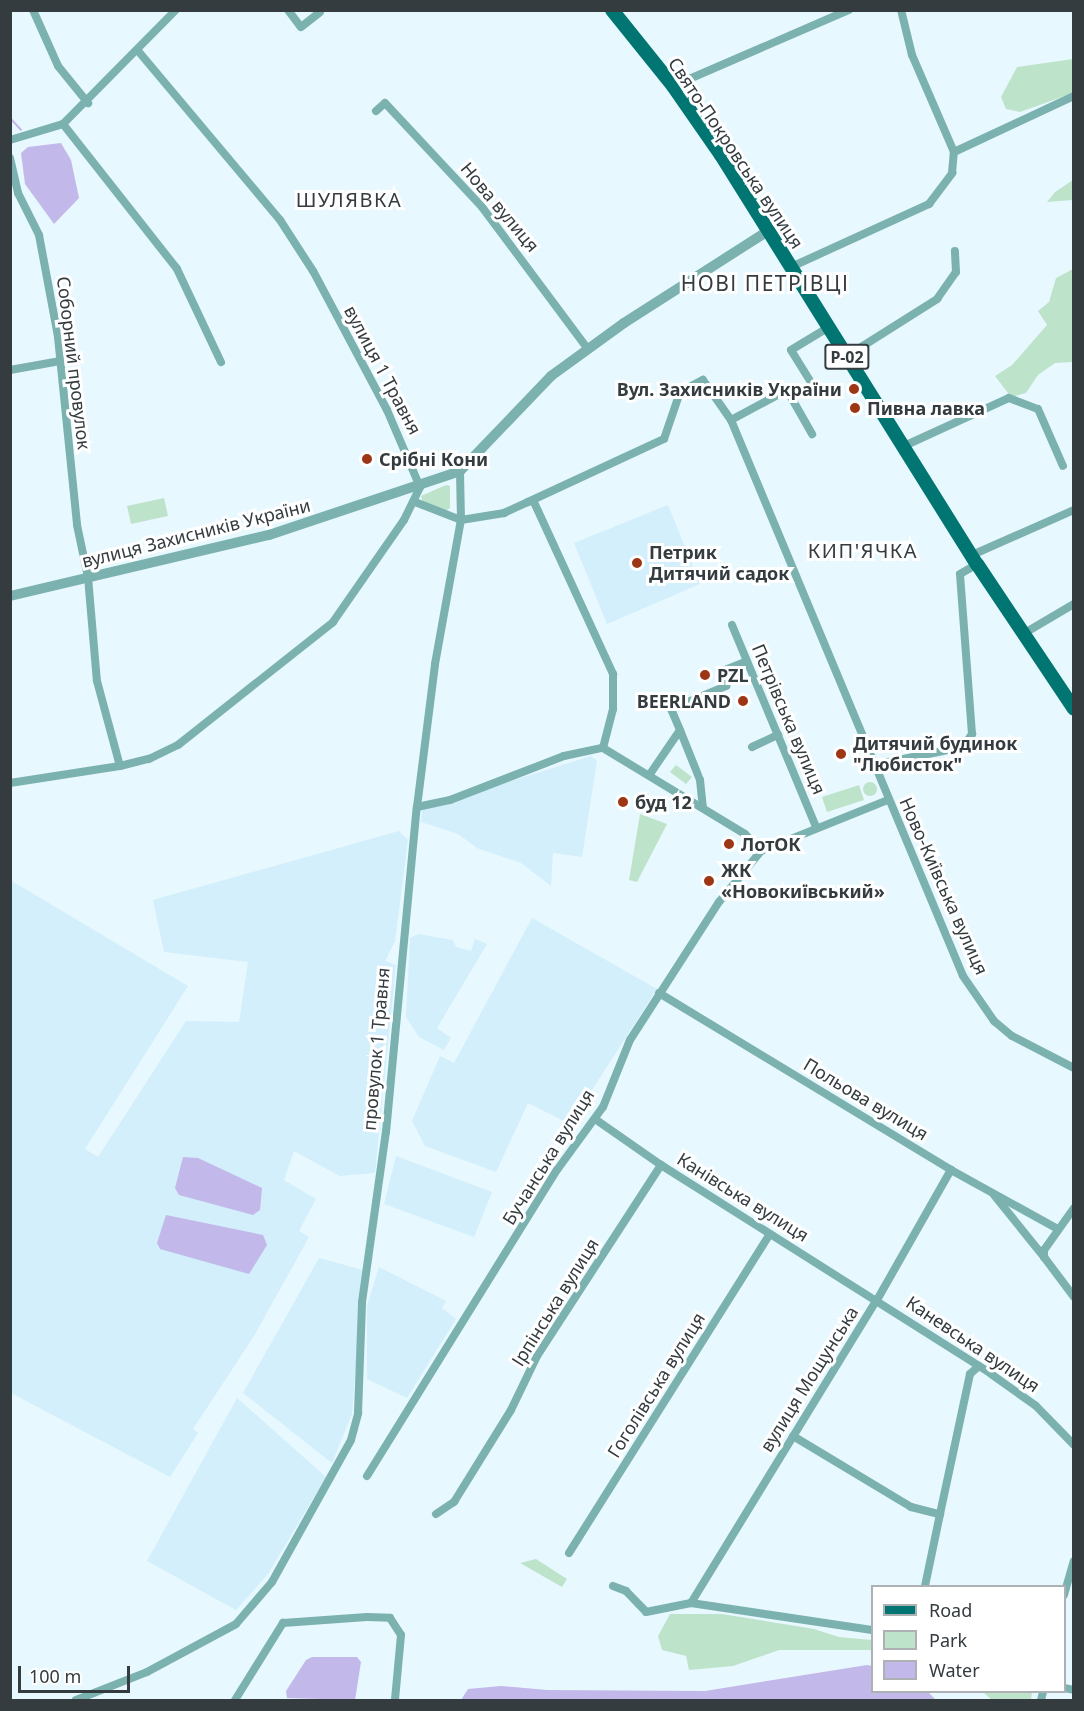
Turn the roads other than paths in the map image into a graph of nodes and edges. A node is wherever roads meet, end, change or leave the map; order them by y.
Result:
1 (33, 10) edge
2 (176, 10) edge
3 (288, 10) edge
4 (849, 10) edge
5 (900, 10) edge
6 (320, 12) edge
7 (618, 14) edge
8 (138, 51) junction
9 (673, 86) junction
10 (1074, 96) edge
11 (88, 103) junction
12 (376, 111) dead end
13 (63, 123) junction
14 (10, 140) edge
15 (954, 152) junction
16 (10, 158) edge
17 (768, 231) junction
18 (955, 251) dead end
19 (791, 267) junction
20 (829, 327) junction
21 (587, 348) junction
22 (847, 356) junction
23 (60, 361) junction
24 (221, 362) dead end
25 (10, 370) edge
26 (817, 392) dead end
27 (731, 420) junction
28 (812, 434) dead end
29 (904, 446) junction
30 (1063, 466) dead end
31 (460, 471) junction
32 (420, 487) junction
33 (533, 500) junction
34 (415, 502) junction
35 (1074, 510) edge
36 (461, 520) junction
37 (975, 559) junction
38 (88, 577) junction
39 (10, 596) edge
40 (1074, 604) edge
41 (732, 625) dead end
42 (1023, 634) junction
43 (747, 661) junction
44 (1074, 709) edge
45 (680, 730) junction
46 (778, 735) junction
47 (752, 747) dead end
48 (603, 748) junction
49 (873, 765) junction
50 (120, 766) junction
51 (650, 774) junction
52 (10, 783) edge
53 (888, 800) junction
54 (417, 807) junction
55 (703, 807) junction
56 (816, 827) junction
57 (761, 851) junction
58 (659, 993) junction
59 (1074, 1068) edge
60 (595, 1119) junction
61 (661, 1165) junction
62 (951, 1170) junction
63 (990, 1190) junction
64 (1074, 1208) edge
65 (1058, 1229) junction
66 (770, 1234) junction
67 (1044, 1257) junction
68 (1074, 1297) edge
69 (877, 1300) junction
70 (980, 1366) junction
71 (793, 1436) junction
72 (1074, 1446) edge
73 (367, 1476) dead end
74 (436, 1514) dead end
75 (940, 1515) junction
76 (569, 1553) dead end
77 (1074, 1561) edge
78 (925, 1585) edge
79 (613, 1586) dead end
80 (1066, 1591) edge
81 (691, 1603) junction
82 (871, 1630) edge
83 (76, 1701) edge
84 (235, 1701) edge
85 (396, 1701) edge

1 - 11 street
2 - 8 street
3 - 6 street
4 - 9 street
5 - 15 street
7 - 9 main road, Свято-Покровська вулиця / Р-02
8 - 11 street
8 - 32 street, вулиця 1 Травня
9 - 17 main road, Свято-Покровська вулиця / Р-02
10 - 15 street
11 - 13 street
12 - 21 street, Нова вулиця
13 - 14 street
13 - 24 street
15 - 19 street
16 - 23 street, Соборний провулок
17 - 19 main road, Свято-Покровська вулиця / Р-02
17 - 21 street, вулиця Захисників України
18 - 22 street
19 - 20 main road, Свято-Покровська вулиця / Р-02
20 - 22 main road, Свято-Покровська вулиця / Р-02
20 - 26 street
21 - 31 street, вулиця Захисників України
22 - 29 main road, Свято-Покровська вулиця / Р-02
23 - 25 street
23 - 38 street, Соборний провулок
27 - 28 street
27 - 33 street, Ново-Київська вулиця
27 - 49 street, Ново-Київська вулиця
29 - 30 street
29 - 37 main road, Свято-Покровська вулиця / Р-02
31 - 32 street, вулиця Захисників України
31 - 36 street, провулок 1 Травня
32 - 34 street
32 - 38 street, вулиця Захисників України
33 - 36 street
33 - 48 street
34 - 36 street
34 - 50 street
35 - 37 street
36 - 54 street, провулок 1 Травня
37 - 42 main road, Свято-Покровська вулиця / Р-02
37 - 49 street
38 - 39 street, вулиця Захисників України
38 - 50 street, Соборний провулок
40 - 42 street
41 - 43 street, Петрівська вулиця
42 - 44 main road, Свято-Покровська вулиця / Р-02
43 - 45 street
43 - 46 street, Петрівська вулиця
45 - 51 street
45 - 55 street
46 - 47 street
46 - 56 street, Петрівська вулиця
48 - 51 street
48 - 54 street
49 - 53 street, Ново-Київська вулиця
50 - 52 street
51 - 55 street
53 - 56 street, Бучанська вулиця
53 - 59 street, Ново-Київська вулиця
54 - 83 street, провулок 1 Травня
55 - 57 street
56 - 57 street, Бучанська вулиця
57 - 58 street, Бучанська вулиця
58 - 60 street, Бучанська вулиця
58 - 62 street, Польова вулиця
60 - 61 street, Канівська вулиця
60 - 73 street, Бучанська вулиця
61 - 66 street, Канівська вулиця
61 - 74 street, Ірпінська вулиця
62 - 63 street, Польова вулиця
62 - 69 street, вулиця Мощунська
63 - 65 street, Польова вулиця
63 - 67 street
64 - 65 street
65 - 67 street
66 - 69 street, Канівська вулиця
66 - 76 street, Гоголівська вулиця
67 - 68 street
69 - 70 street, Каневська вулиця
69 - 71 street, вулиця Мощунська
70 - 72 street, Каневська вулиця
70 - 75 street
71 - 75 street
71 - 81 street, вулиця Мощунська
75 - 78 street
77 - 80 street
79 - 81 street
81 - 82 street
84 - 85 street

